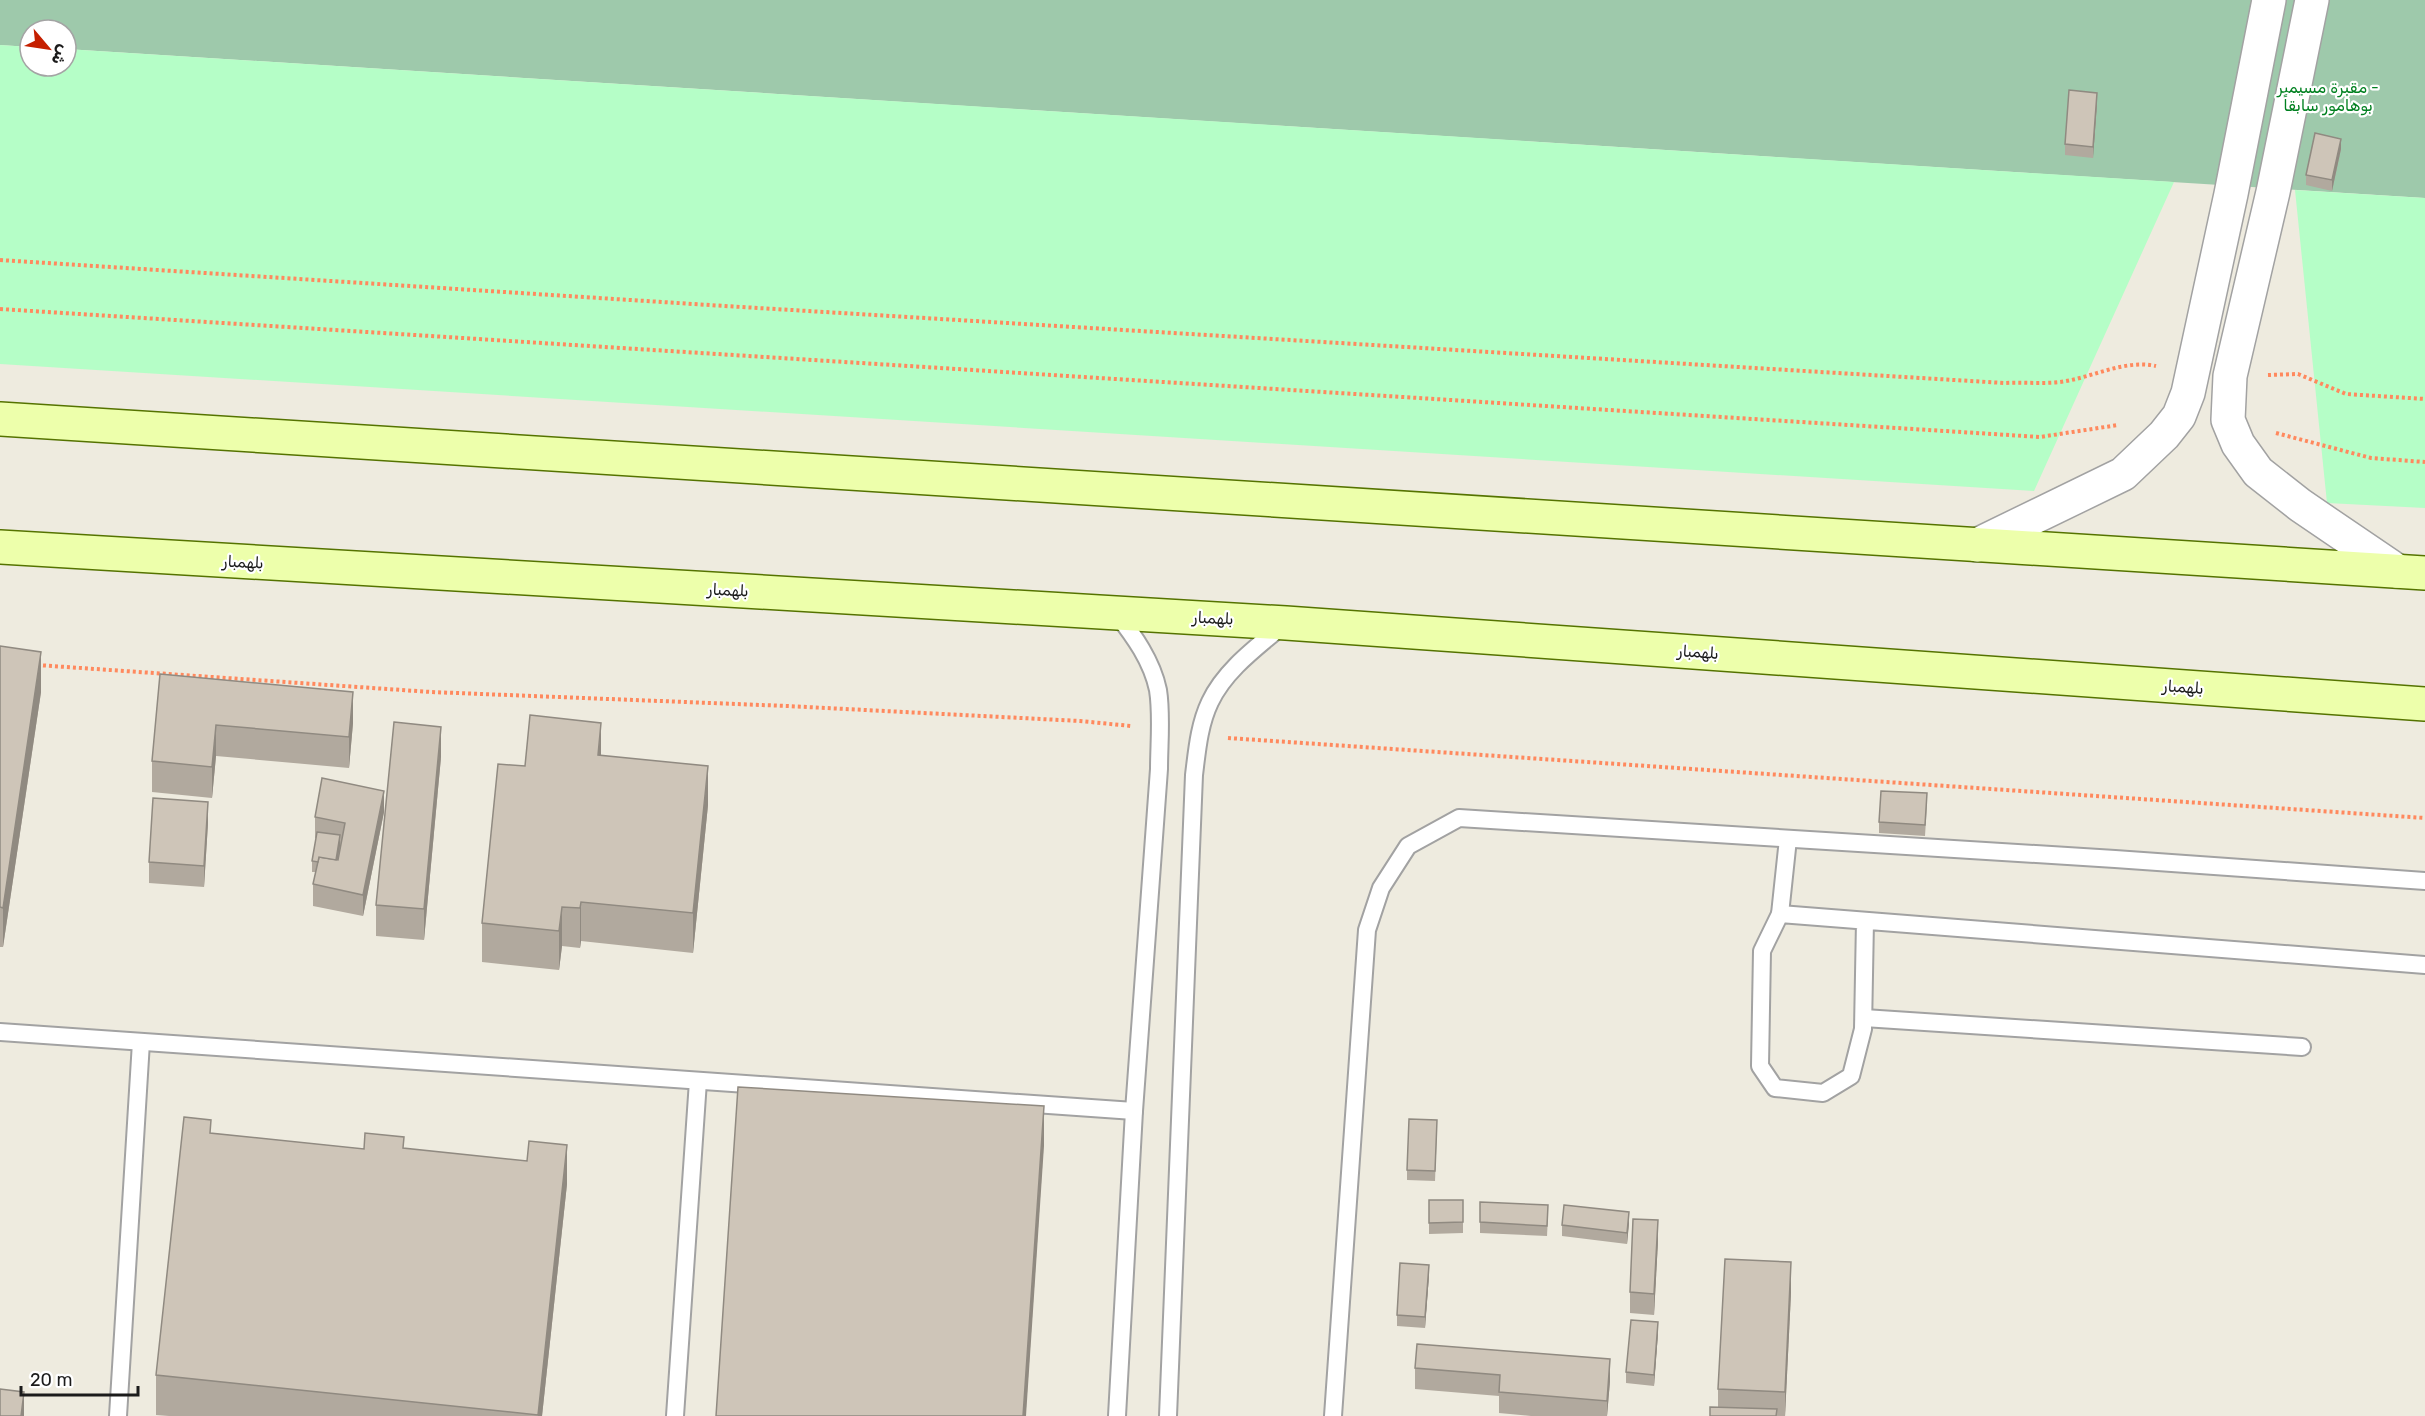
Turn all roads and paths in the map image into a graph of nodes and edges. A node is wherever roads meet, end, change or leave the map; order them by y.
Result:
1 (2269, 0) edge
2 (2312, 0) edge
3 (0, 260) edge
4 (0, 309) edge
5 (2192, 374) junction
6 (2230, 376) junction
7 (2425, 399) edge
8 (0, 419) edge
9 (2228, 420) junction
10 (2121, 425) dead end
11 (129, 427) junction
12 (0, 440) edge
13 (2425, 462) edge
14 (1977, 545) junction
15 (0, 548) edge
16 (2411, 572) edge
17 (1116, 612) junction
18 (1286, 622) junction
19 (2425, 704) edge
20 (1788, 839) junction
21 (2425, 881) edge
22 (1780, 914) junction
23 (1864, 921) junction
24 (2425, 965) edge
25 (1864, 1018) junction
26 (0, 1032) edge
27 (141, 1042) junction
28 (2302, 1047) dead end
29 (698, 1081) junction
30 (1134, 1111) junction
31 (118, 1416) edge
32 (675, 1416) edge
33 (1117, 1416) edge
34 (1168, 1416) edge
35 (1333, 1416) edge

1 - 5 street
2 - 6 street
3 - 5 path
4 - 10 path
5 - 14 street
6 - 7 path
6 - 9 street
8 - 11 street
9 - 13 path
9 - 16 street
11 - 12 street
11 - 14 street
14 - 16 street
15 - 17 street, بلهمبار
17 - 18 street, بلهمبار
17 - 30 lane
18 - 19 street, بلهمبار
18 - 34 lane
20 - 21 lane
20 - 22 lane
20 - 35 lane
22 - 23 lane
22 - 25 lane
23 - 24 lane
23 - 25 lane
25 - 28 lane
26 - 27 lane
27 - 29 lane
27 - 31 lane
29 - 30 lane
29 - 32 lane
30 - 33 lane

